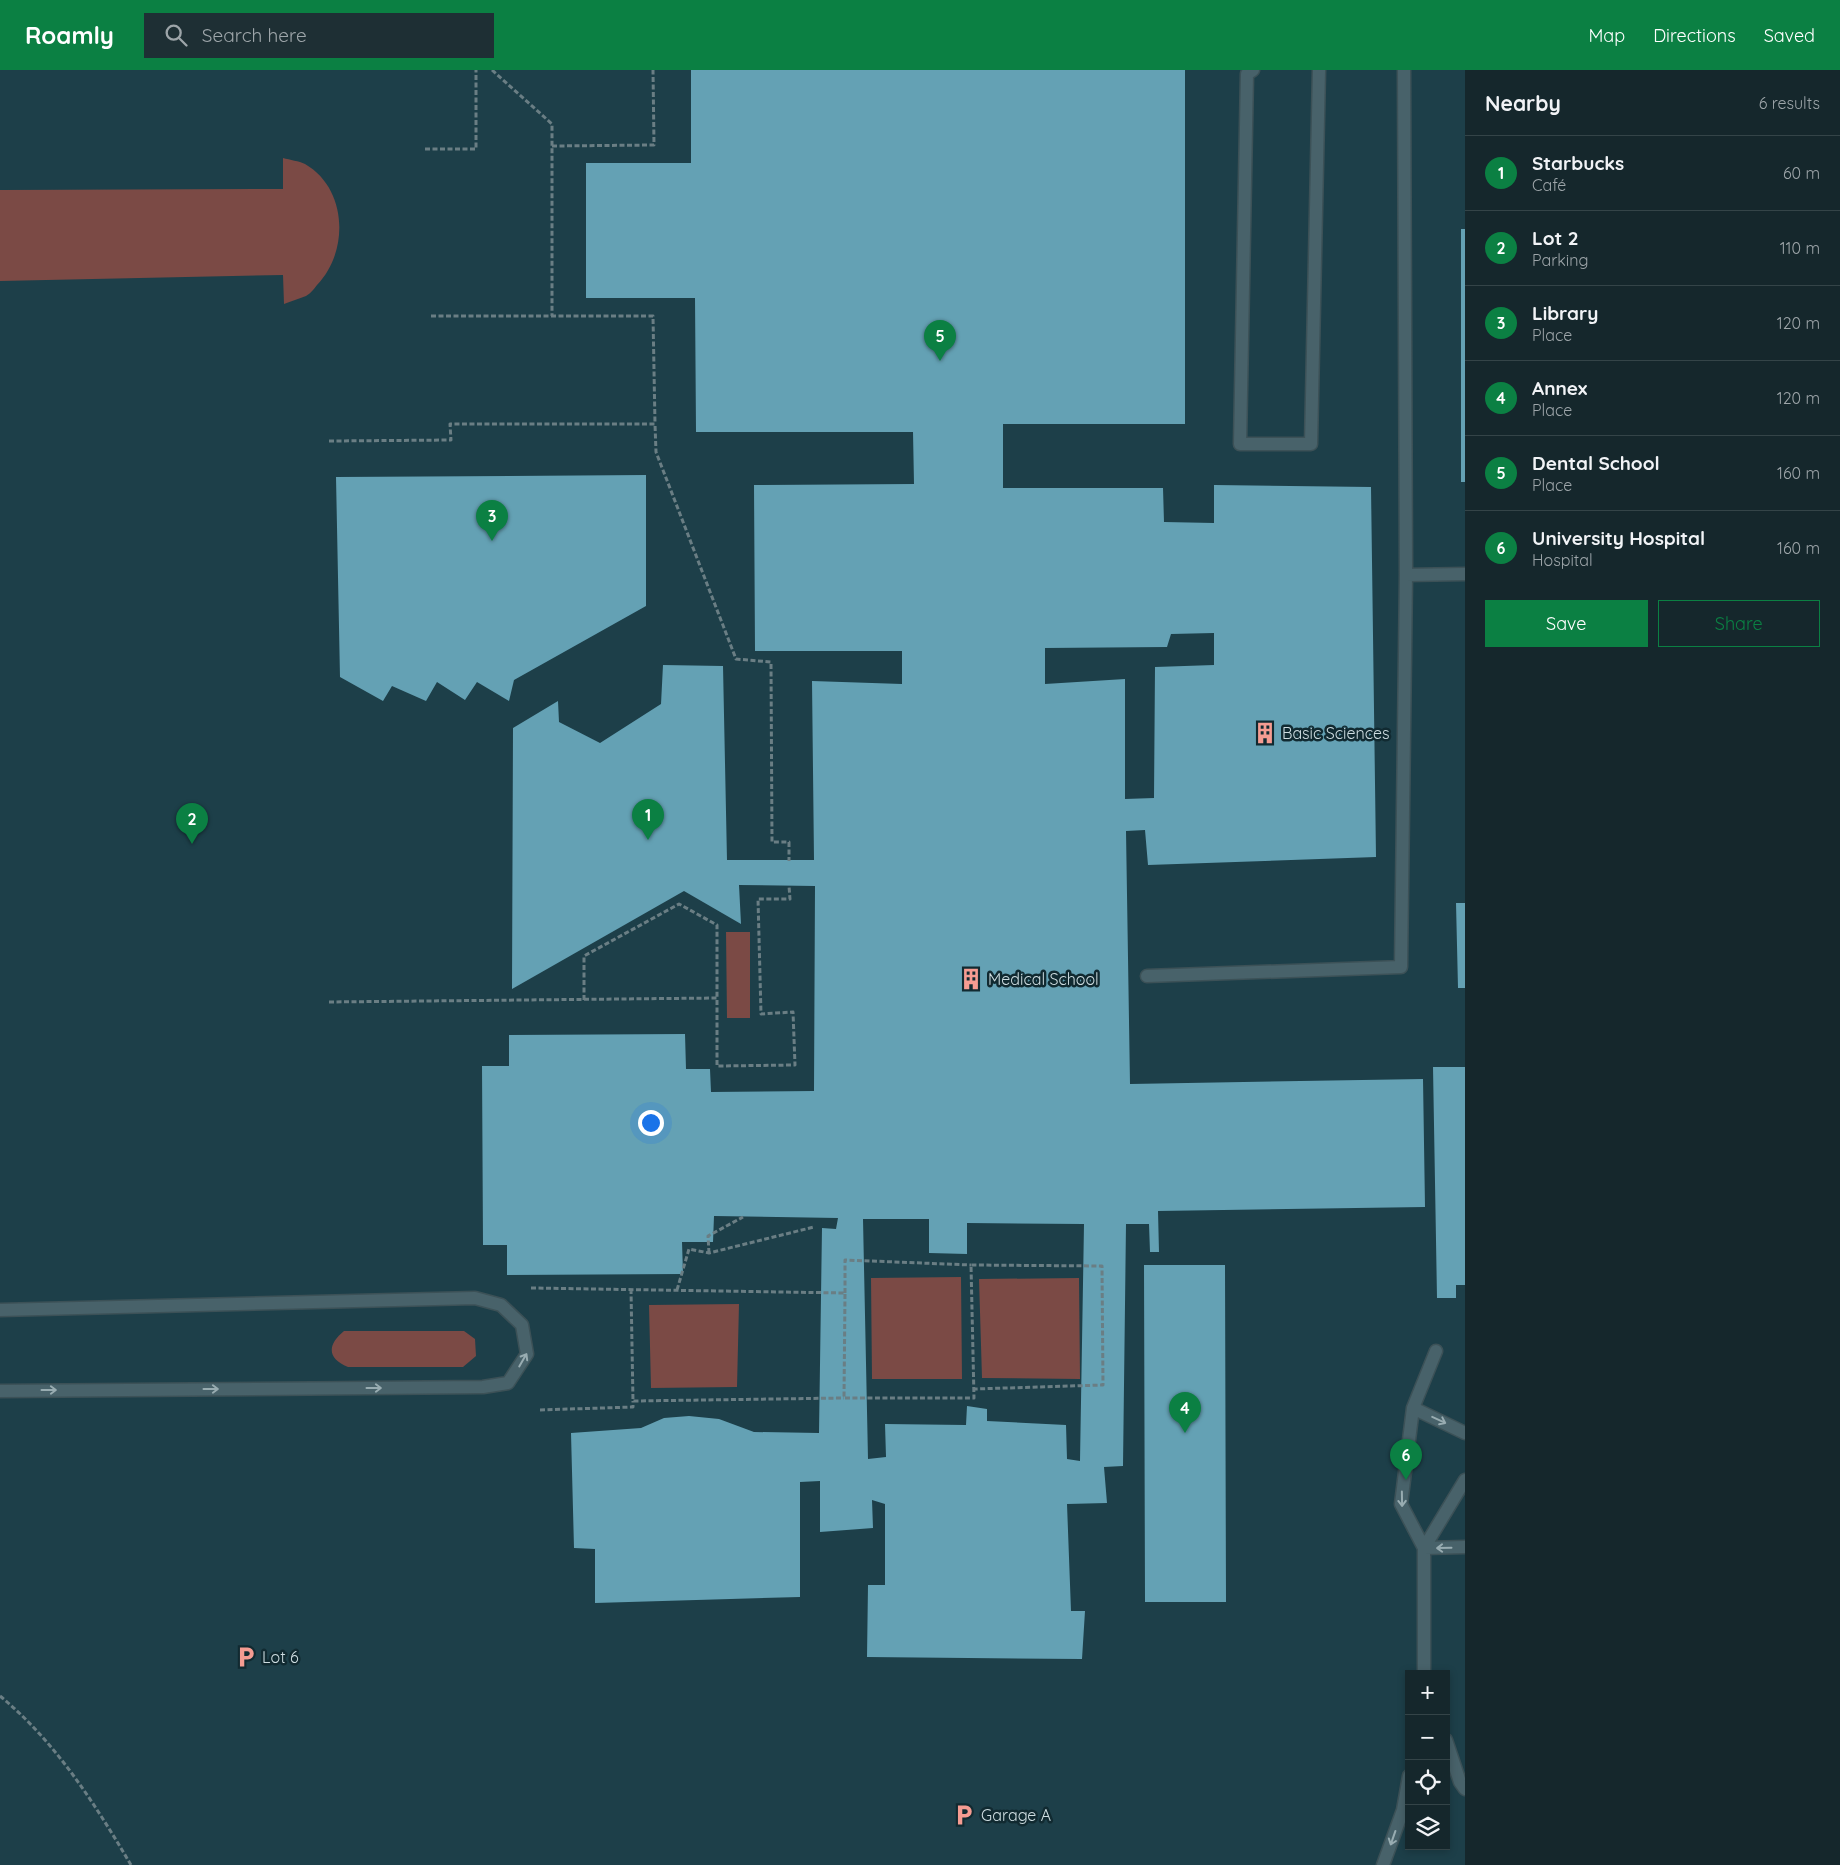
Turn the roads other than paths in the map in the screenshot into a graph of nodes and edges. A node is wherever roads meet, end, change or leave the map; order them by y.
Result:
1 (1252, 70) edge
2 (1319, 70) edge
3 (1404, 70) edge
4 (1465, 574) edge
5 (1406, 575) junction
6 (1147, 976) dead end
7 (0, 1310) edge
8 (1436, 1351) dead end
9 (0, 1391) edge
10 (1413, 1408) junction
11 (1465, 1432) edge
12 (1465, 1480) edge
13 (1465, 1547) edge
14 (1424, 1548) junction
15 (1424, 1670) edge
16 (1450, 1752) edge
17 (1465, 1788) edge
18 (1405, 1799) edge
19 (1383, 1865) edge

1 - 2 lane
3 - 5 lane
4 - 5 lane
5 - 6 lane
9 -> 7 lane
8 - 10 lane
10 -> 11 lane
10 -> 14 lane
12 - 14 lane
13 -> 14 lane
14 - 15 lane
16 - 17 lane
18 -> 19 lane

